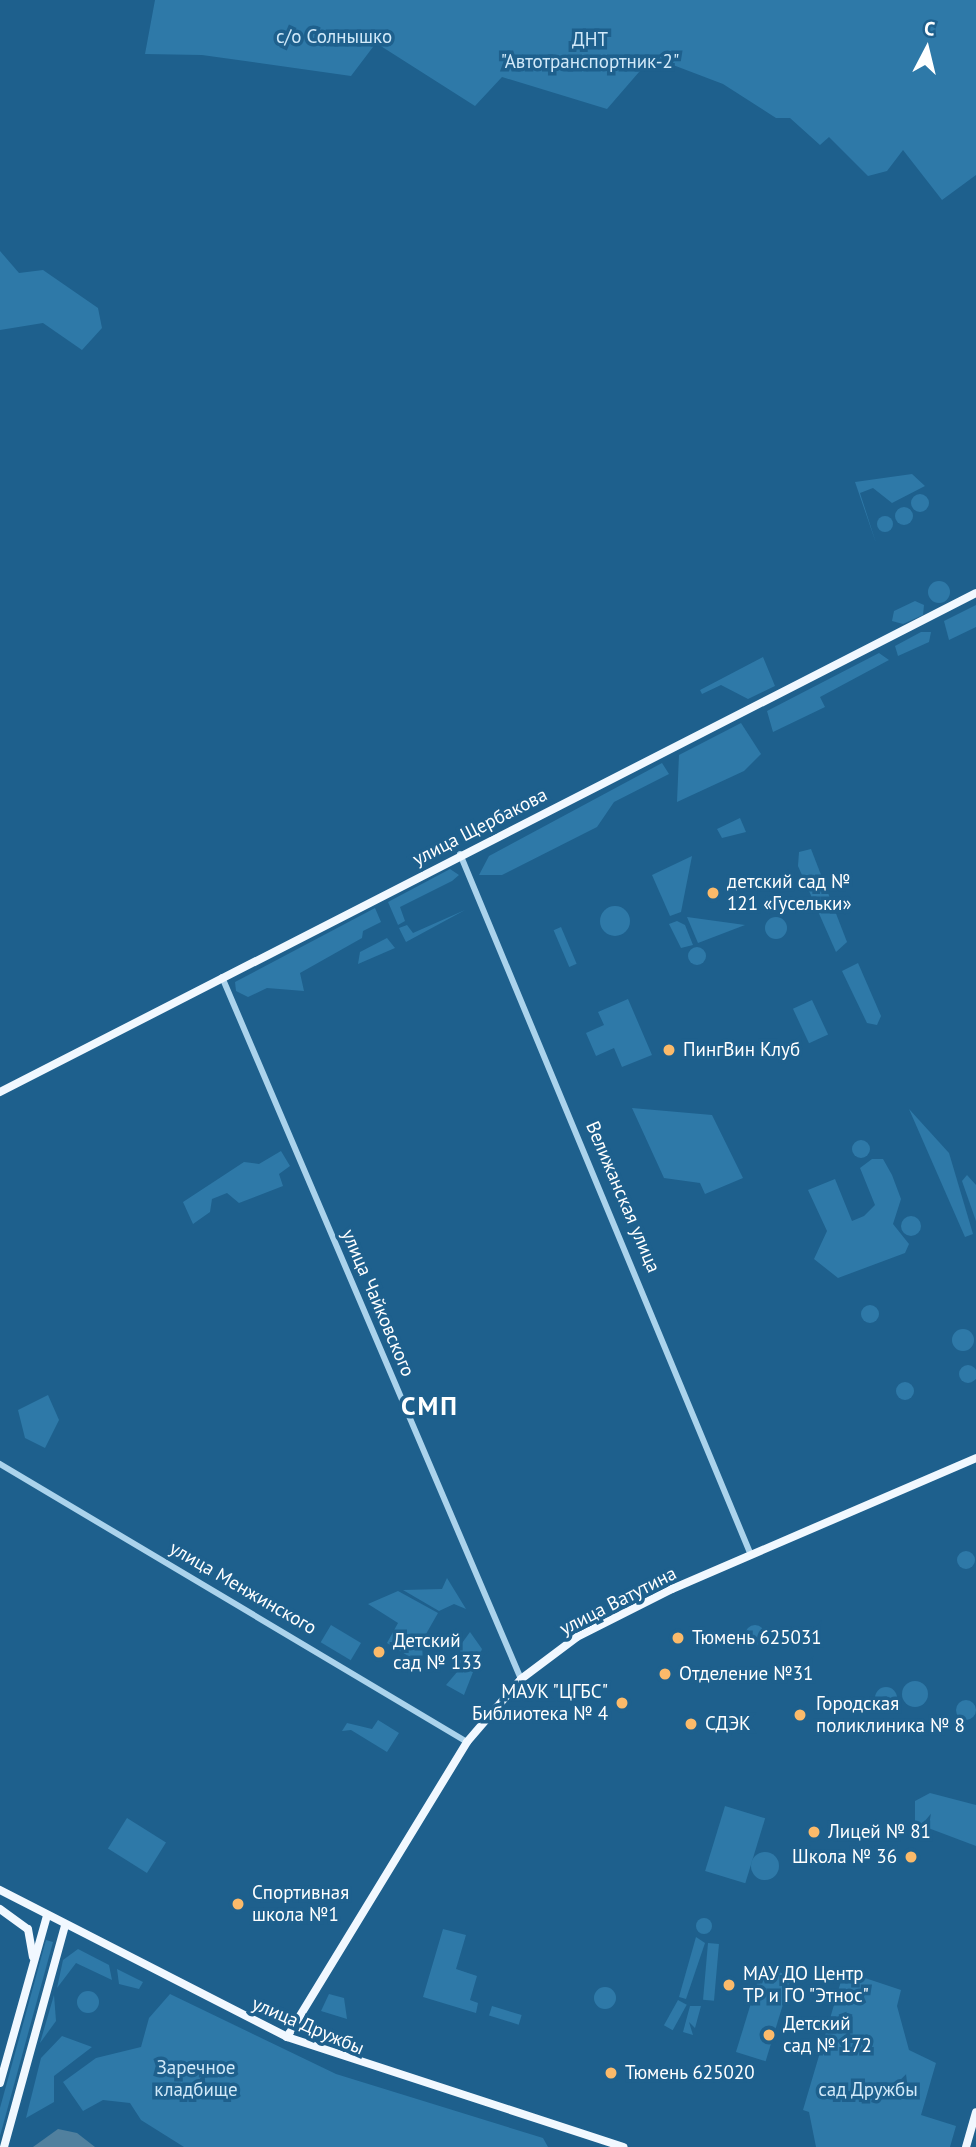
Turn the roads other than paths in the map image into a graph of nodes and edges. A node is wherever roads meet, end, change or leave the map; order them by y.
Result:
1 (976, 593) edge
2 (460, 854) junction
3 (222, 977) junction
4 (0, 1092) edge
5 (976, 1458) edge
6 (0, 1464) edge
7 (751, 1555) junction
8 (521, 1679) junction
9 (467, 1742) junction
10 (0, 1890) edge
11 (0, 1909) edge
12 (47, 1916) junction
13 (65, 1926) junction
14 (34, 1959) junction
15 (286, 2037) junction
16 (0, 2083) edge
17 (976, 2112) edge
18 (4, 2147) edge
19 (623, 2147) edge
20 (966, 2147) edge

1 - 2 main road, улица Щербакова
2 - 3 main road, улица Щербакова
2 - 7 street, Велижанская улица
3 - 4 main road, улица Щербакова
3 - 8 street, улица Чайковского
5 - 7 main road, улица Ватутина
6 - 9 street, улица Менжинского
7 - 8 main road, улица Ватутина
8 - 9 main road, улица Ватутина
9 - 15 main road, улица Ватутина
10 - 12 main road, улица Дружбы
11 - 14 main road
12 - 13 main road, улица Дружбы
12 - 14 main road
13 - 15 main road, улица Дружбы
13 - 18 main road
14 - 16 main road
15 - 19 main road, улица Дружбы
17 - 20 main road

